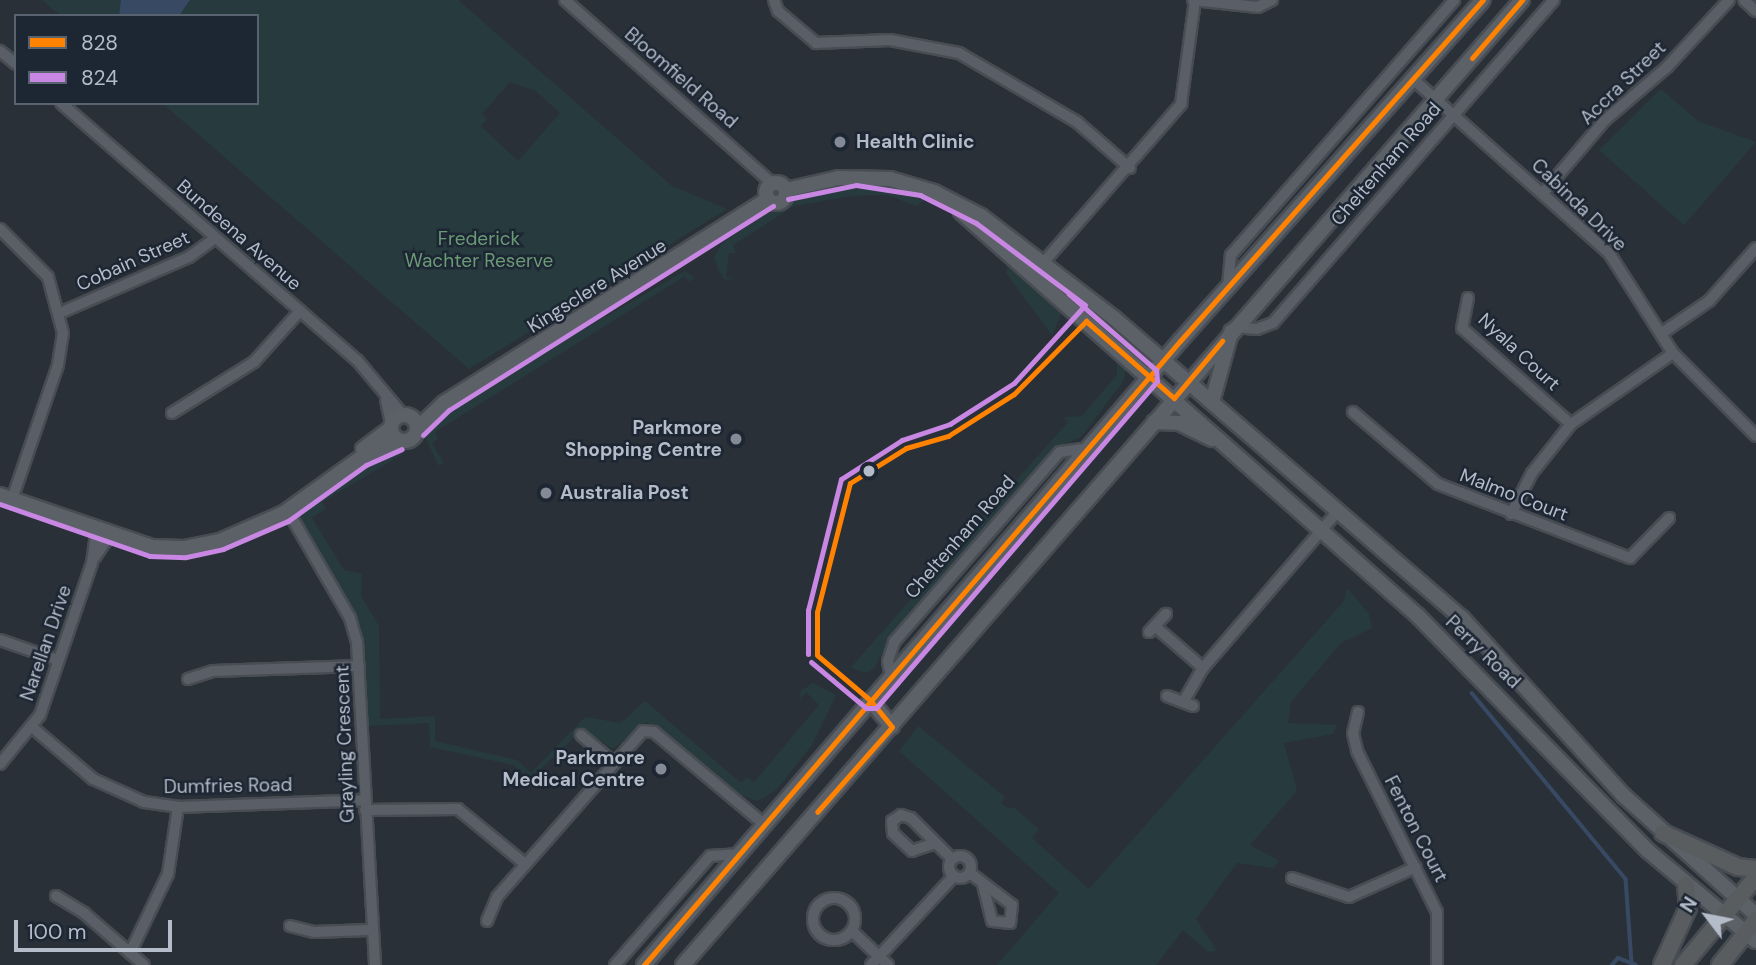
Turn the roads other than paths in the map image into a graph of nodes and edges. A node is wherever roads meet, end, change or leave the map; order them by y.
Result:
1 (565, 0) edge
2 (774, 0) edge
3 (1194, 0) edge
4 (1272, 0) edge
5 (1454, 0) edge
6 (1483, 0) edge
7 (1522, 0) edge
8 (1555, 0) edge
9 (1729, 0) edge
10 (1744, 0) edge
11 (1756, 11) edge
12 (0, 51) edge
13 (14, 62) edge
14 (1414, 80) junction
15 (1436, 100) junction
16 (63, 105) edge
17 (1454, 115) junction
18 (1130, 168) junction
19 (779, 187) junction
20 (1543, 193) junction
21 (945, 197) junction
22 (0, 229) edge
23 (215, 238) junction
24 (1755, 251) edge
25 (1047, 266) junction
26 (1033, 276) junction
27 (1228, 287) junction
28 (1468, 298) dead end
29 (1096, 303) junction
30 (300, 311) junction
31 (62, 312) junction
32 (1083, 318) junction
33 (1233, 329) junction
34 (1662, 332) junction
35 (1673, 354) junction
36 (1164, 360) junction
37 (1150, 376) junction
38 (1187, 381) junction
39 (1174, 398) junction
40 (1212, 402) junction
41 (1353, 412) dead end
42 (172, 413) dead end
43 (1154, 422) junction
44 (1571, 424) junction
45 (402, 425) junction
46 (1756, 436) edge
47 (1088, 448) junction
48 (1234, 452) junction
49 (6, 497) edge
50 (283, 510) junction
51 (1338, 511) junction
52 (1511, 514) junction
53 (1669, 518) dead end
54 (104, 531) junction
55 (1320, 531) junction
56 (1166, 614) dead end
57 (0, 640) edge
58 (58, 660) junction
59 (359, 666) junction
60 (1203, 668) junction
61 (891, 677) junction
62 (188, 679) dead end
63 (1167, 696) dead end
64 (868, 706) junction
65 (1358, 712) dead end
66 (32, 727) junction
67 (892, 727) junction
68 (581, 735) dead end
69 (612, 762) junction
70 (0, 764) edge
71 (365, 805) junction
72 (178, 807) junction
73 (765, 825) junction
74 (1663, 832) junction
75 (933, 844) dead end
76 (740, 854) junction
77 (952, 859) junction
78 (525, 864) junction
79 (1416, 867) junction
80 (1756, 869) edge
81 (970, 873) junction
82 (954, 876) junction
83 (1756, 877) edge
84 (1292, 878) dead end
85 (983, 884) dead end
86 (1686, 885) junction
87 (56, 896) dead end
88 (1738, 901) junction
89 (1756, 915) edge
90 (1724, 918) junction
91 (487, 921) dead end
92 (290, 926) dead end
93 (369, 930) junction
94 (853, 932) junction
95 (1753, 932) edge
96 (130, 953) junction
97 (877, 954) junction
98 (144, 965) edge
99 (375, 965) edge
100 (615, 965) edge
101 (644, 965) edge
102 (683, 965) edge
103 (871, 965) edge
104 (888, 965) edge
105 (1437, 965) edge
106 (1662, 965) edge
107 (1683, 965) edge
108 (1720, 965) edge

1 - 19 street, Bloomfield Road
2 - 18 street
3 - 4 street
3 - 18 street
5 - 27 street
6 - 14 main road, Cheltenham Road
7 - 15 main road, Cheltenham Road
8 - 17 street, Cheltenham Road
9 - 20 street, Accra Street
10 - 11 street
12 - 13 street
14 - 15 street, Cabinda Drive
14 - 27 main road, Cheltenham Road
15 - 17 street, Cabinda Drive
15 - 33 main road, Cheltenham Road
16 - 23 street, Bundeena Avenue
17 - 20 street, Cabinda Drive
17 - 33 street, Cheltenham Road
18 - 25 street
19 - 21 main road
19 - 45 main road, Kingsclere Avenue
20 - 34 street, Cabinda Drive
21 - 25 main road
21 - 26 main road
22 - 31 street
23 - 30 street, Bundeena Avenue
23 - 31 street, Cobain Street
24 - 34 street
25 - 26 main road
25 - 29 main road
26 - 32 main road
27 - 36 main road, Cheltenham Road
28 - 44 street, Nyala Court
29 - 32 main road
29 - 36 main road
30 - 42 street
30 - 45 street, Bundeena Avenue
31 - 49 street
32 - 37 main road
33 - 38 main road, Cheltenham Road
33 - 40 main road
34 - 35 street, Cabinda Drive
35 - 44 street
35 - 46 street, Cabinda Drive
36 - 37 main road, Cheltenham Road
36 - 38 main road, Perry Road
37 - 39 main road, Perry Road
37 - 47 main road, Cheltenham Road
38 - 39 main road, Cheltenham Road
38 - 40 main road, Perry Road
39 - 43 main road, Cheltenham Road
39 - 48 main road, Perry Road
40 - 51 main road, Perry Road
41 - 52 street, Malmo Court
43 - 48 main road
43 - 67 main road, Cheltenham Road
44 - 52 street
45 - 50 main road, Kingsclere Avenue
47 - 61 main road, Cheltenham Road
47 - 61 street, Cheltenham Road
48 - 55 main road, Perry Road
49 - 54 main road, Kingsclere Avenue
50 - 54 main road, Kingsclere Avenue
50 - 59 street, Grayling Crescent
51 - 55 street
51 - 74 main road, Perry Road
52 - 53 street, Malmo Court
54 - 58 street, Narellan Drive
55 - 60 street
55 - 86 main road, Perry Road
56 - 60 street
57 - 58 street
58 - 66 street, Narellan Drive
59 - 62 street
59 - 71 street, Grayling Crescent
60 - 63 street
61 - 64 main road, Cheltenham Road
64 - 67 main road
64 - 73 main road, Cheltenham Road
65 - 79 street, Fenton Court
66 - 70 street, Narellan Drive
66 - 72 street, Dumfries Road
67 - 102 main road, Cheltenham Road
68 - 69 street
69 - 73 street
69 - 78 street
71 - 72 street, Dumfries Road
71 - 78 street, Dumfries Road
71 - 93 street, Grayling Crescent
72 - 96 street
73 - 76 main road, Cheltenham Road
74 - 80 highway
74 - 88 main road, Perry Road
75 - 77 street
76 - 100 street
76 - 101 main road, Cheltenham Road
77 - 81 street
77 - 82 street
78 - 91 street
79 - 84 street
79 - 105 street, Fenton Court
81 - 82 street
81 - 85 street
82 - 97 street
83 - 88 highway
86 - 90 main road, Perry Road
86 - 106 highway
87 - 96 street
88 - 89 main road, Perry Road
88 - 90 highway
90 - 95 main road, Perry Road
90 - 107 highway
92 - 93 street
93 - 99 street, Grayling Crescent
94 - 94 street
94 - 97 street
95 - 108 highway
96 - 98 street
97 - 103 street
97 - 104 street

